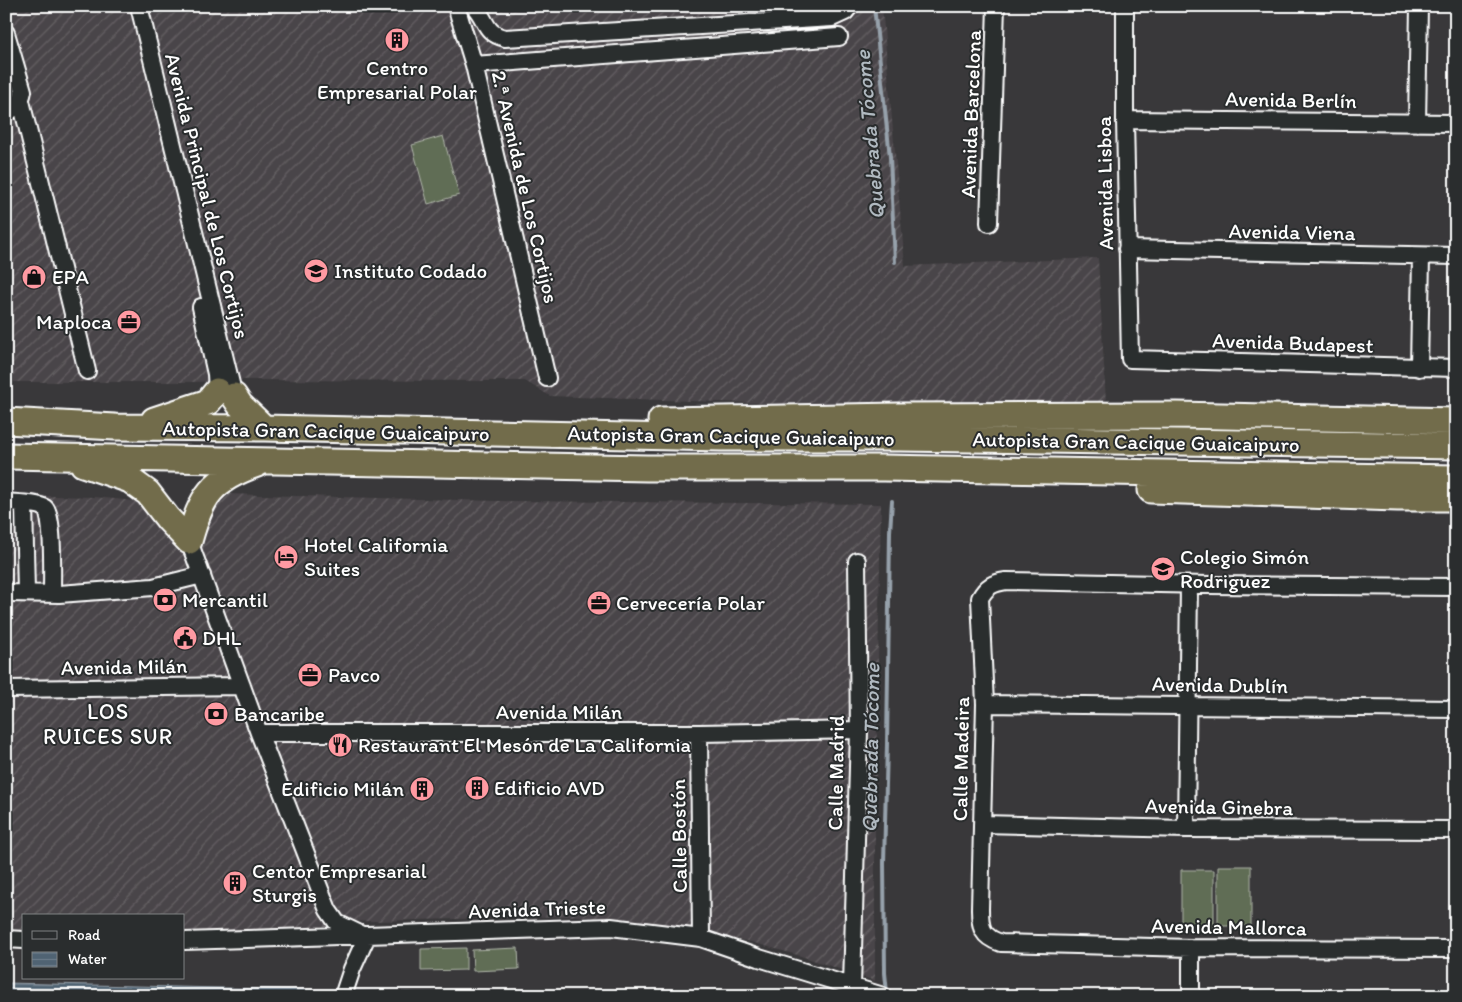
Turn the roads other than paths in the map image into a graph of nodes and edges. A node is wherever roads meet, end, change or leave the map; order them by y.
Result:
1 (129, 6) edge
2 (139, 6) edge
3 (474, 6) edge
4 (850, 6) edge
5 (996, 6) edge
6 (1125, 6) edge
7 (1419, 6) edge
8 (458, 7) edge
9 (6, 33) edge
10 (839, 37) dead end
11 (474, 65) junction
12 (21, 101) junction
13 (6, 113) edge
14 (1125, 120) junction
15 (1417, 123) junction
16 (1456, 123) edge
17 (989, 223) dead end
18 (1127, 249) junction
19 (1421, 256) junction
20 (1456, 256) edge
21 (1130, 358) joint
22 (1419, 368) junction
23 (1456, 368) edge
24 (87, 371) dead end
25 (547, 378) dead end
26 (226, 393) junction
27 (1456, 412) edge
28 (1177, 415) junction
29 (6, 421) edge
30 (1456, 421) edge
31 (115, 427) junction
32 (264, 428) junction
33 (500, 434) junction
34 (1456, 446) edge
35 (6, 456) edge
36 (58, 456) junction
37 (267, 461) junction
38 (884, 468) junction
39 (1456, 478) edge
40 (1456, 498) edge
41 (6, 502) edge
42 (24, 504) junction
43 (189, 541) junction
44 (857, 561) dead end
45 (202, 575) junction
46 (1189, 585) junction
47 (1456, 587) edge
48 (6, 590) edge
49 (26, 593) junction
50 (52, 594) junction
51 (242, 686) junction
52 (6, 689) edge
53 (985, 704) junction
54 (1187, 706) junction
55 (1456, 709) edge
56 (859, 730) junction
57 (259, 733) junction
58 (699, 733) junction
59 (982, 824) junction
60 (1186, 829) junction
61 (1456, 830) edge
62 (367, 936) junction
63 (701, 938) junction
64 (6, 939) edge
65 (22, 940) edge
66 (185, 941) edge
67 (1001, 943) joint
68 (1191, 948) junction
69 (1456, 949) edge
70 (852, 986) junction
71 (344, 996) edge
72 (883, 996) edge
73 (1191, 996) edge

1 - 26 street, Avenida Principal de Los Cortijos
2 - 26 street, Avenida Principal de Los Cortijos
3 - 4 street
5 - 17 street, Avenida Barcelona
6 - 14 street, Avenida Lisboa
7 - 15 street
8 - 11 street, 2.ª Avenida de Los Cortijos
9 - 12 street
10 - 11 street
11 - 25 street, 2.ª Avenida de Los Cortijos
12 - 13 street
12 - 24 street
14 - 15 street, Avenida Berlín
14 - 18 street, Avenida Lisboa
15 - 16 street, Avenida Berlín
18 - 19 street, Avenida Viena
18 - 21 street, Avenida Lisboa
19 - 20 street, Avenida Viena
19 - 22 street
21 - 22 street, Avenida Budapest
22 - 23 street, Avenida Budapest
26 - 31 highway
26 - 32 highway
27 - 28 highway
28 - 30 highway
28 - 33 highway
29 - 31 highway, Autopista Gran Cacique Guaicaipuro
31 - 32 highway, Autopista Gran Cacique Guaicaipuro
32 - 33 highway, Autopista Gran Cacique Guaicaipuro
33 - 34 highway, Autopista Gran Cacique Guaicaipuro
35 - 36 highway, Autopista Gran Cacique Guaicaipuro
36 - 37 highway, Autopista Gran Cacique Guaicaipuro
36 - 43 highway
37 - 38 highway, Autopista Gran Cacique Guaicaipuro
37 - 43 highway
38 - 39 highway, Autopista Gran Cacique Guaicaipuro
38 - 40 highway
41 - 42 street
42 - 49 street
42 - 50 street
43 - 45 street
44 - 56 street, Calle Madrid
45 - 50 street
45 - 51 street
46 - 47 street
46 - 53 street, Calle Madeira
46 - 54 street
48 - 49 street
49 - 50 street
51 - 52 street, Avenida Milán
51 - 57 street
53 - 54 street, Avenida Dublín
53 - 59 street, Calle Madeira
54 - 55 street, Avenida Dublín
54 - 60 street
56 - 58 street, Avenida Milán
56 - 70 street, Calle Madrid
57 - 58 street, Avenida Milán
57 - 62 street
58 - 63 street, Calle Bostón
59 - 60 street, Avenida Ginebra
59 - 67 street, Calle Madeira
60 - 61 street, Avenida Ginebra
62 - 63 street, Avenida Trieste
62 - 66 street, Avenida Trieste
62 - 71 street
63 - 70 street, Avenida Trieste
64 - 65 street
67 - 68 street, Avenida Mallorca
68 - 69 street, Avenida Mallorca
68 - 73 street
70 - 72 street, Avenida Trieste

